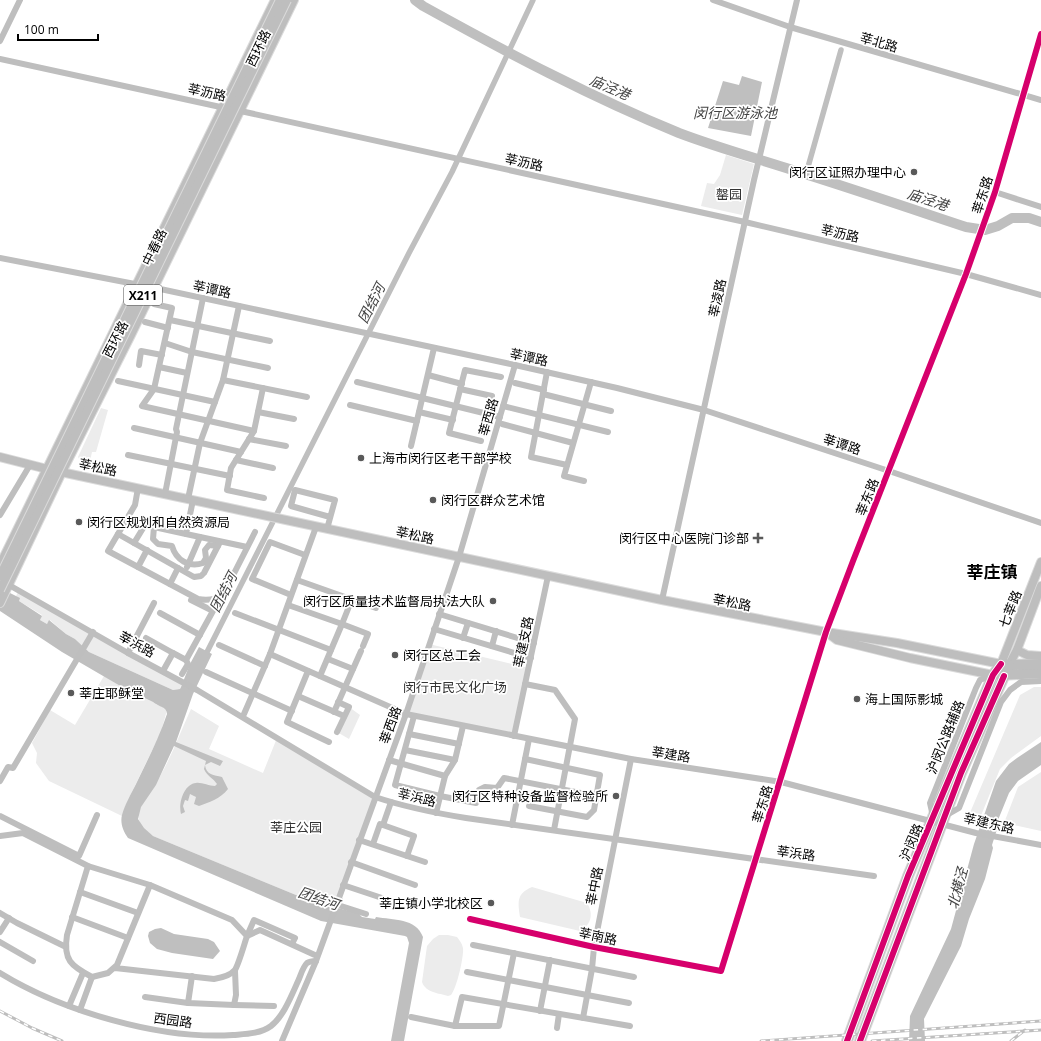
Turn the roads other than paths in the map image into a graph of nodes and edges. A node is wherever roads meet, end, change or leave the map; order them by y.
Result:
1 (20, 0) edge
2 (275, 0) edge
3 (280, 0) edge
4 (287, 0) edge
5 (294, 0) edge
6 (713, 0) edge
7 (796, 0) edge
8 (790, 28) junction
9 (1041, 34) edge
10 (0, 41) edge
11 (0, 59) edge
12 (1024, 95) junction
13 (1041, 100) edge
14 (223, 107) junction
15 (240, 111) junction
16 (995, 192) junction
17 (1041, 207) edge
18 (745, 222) junction
19 (0, 258) edge
20 (966, 274) junction
21 (137, 284) junction
22 (153, 287) junction
23 (1041, 295) edge
24 (203, 298) junction
25 (154, 304) dead end
26 (239, 306) junction
27 (170, 320) junction
28 (145, 322) dead end
29 (197, 326) junction
30 (168, 328) junction
31 (233, 333) junction
32 (270, 342) dead end
33 (165, 343) junction
34 (434, 348) junction
35 (192, 352) junction
36 (162, 355) junction
37 (228, 359) junction
38 (139, 365) dead end
39 (515, 365) junction
40 (159, 367) junction
41 (268, 368) dead end
42 (548, 372) junction
43 (187, 373) junction
44 (428, 375) junction
45 (501, 377) dead end
46 (223, 380) junction
47 (118, 381) dead end
48 (357, 382) dead end
49 (591, 382) junction
50 (515, 384) dead end
51 (461, 386) junction
52 (263, 388) junction
53 (154, 389) junction
54 (544, 392) junction
55 (183, 395) junction
56 (492, 396) dead end
57 (307, 397) dead end
58 (422, 398) junction
59 (215, 402) junction
60 (585, 404) junction
61 (350, 405) dead end
62 (456, 406) junction
63 (503, 406) junction
64 (704, 410) junction
65 (611, 411) dead end
66 (258, 412) junction
67 (419, 412) junction
68 (179, 414) junction
69 (539, 415) junction
70 (500, 417) junction
71 (294, 419) dead end
72 (453, 420) junction
73 (208, 421) junction
74 (417, 421) junction
75 (502, 424) dead end
76 (579, 425) junction
77 (134, 428) dead end
78 (254, 431) junction
79 (608, 432) dead end
80 (535, 433) junction
81 (176, 437) junction
82 (249, 439) junction
83 (481, 441) dead end
84 (200, 443) junction
85 (573, 443) junction
86 (286, 446) dead end
87 (411, 446) dead end
88 (242, 452) junction
89 (128, 455) dead end
90 (0, 457) edge
91 (236, 460) junction
92 (171, 464) junction
93 (567, 464) junction
94 (30, 465) junction
95 (47, 468) junction
96 (273, 468) dead end
97 (194, 469) junction
98 (889, 471) junction
99 (62, 472) junction
100 (230, 476) junction
101 (584, 481) dead end
102 (138, 488) junction
103 (165, 494) junction
104 (264, 498) dead end
105 (190, 500) junction
106 (0, 514) edge
107 (330, 517) junction
108 (1041, 522) edge
109 (154, 527) junction
110 (316, 527) junction
111 (327, 529) junction
112 (255, 532) dead end
113 (118, 534) junction
114 (186, 534) junction
115 (200, 537) junction
116 (134, 543) junction
117 (219, 544) junction
118 (247, 547) junction
119 (147, 550) junction
120 (305, 555) junction
121 (459, 557) junction
122 (1041, 562) edge
123 (188, 564) junction
124 (0, 565) edge
125 (138, 567) junction
126 (178, 568) junction
127 (185, 572) junction
128 (0, 576) edge
129 (548, 576) junction
130 (297, 580) junction
131 (170, 584) junction
132 (1041, 586) edge
133 (5, 587) edge
134 (174, 591) dead end
135 (291, 595) junction
136 (352, 599) junction
137 (662, 600) junction
138 (0, 603) edge
139 (154, 603) dead end
140 (288, 605) junction
141 (376, 608) dead end
142 (160, 613) dead end
143 (235, 613) dead end
144 (439, 614) junction
145 (468, 623) junction
146 (342, 624) junction
147 (279, 629) junction
148 (434, 629) junction
149 (496, 631) junction
150 (93, 632) junction
151 (826, 632) junction
152 (200, 635) junction
153 (146, 638) dead end
154 (463, 638) junction
155 (534, 642) junction
156 (219, 645) dead end
157 (492, 646) junction
158 (331, 650) junction
159 (1017, 650) junction
160 (173, 652) junction
161 (128, 653) junction
162 (270, 654) junction
163 (1041, 656) edge
164 (531, 658) junction
165 (328, 659) junction
166 (186, 660) junction
167 (1005, 664) junction
168 (1041, 664) edge
169 (265, 666) junction
170 (353, 669) junction
171 (308, 670) junction
172 (163, 671) junction
173 (206, 672) dead end
174 (1041, 673) edge
175 (182, 674) dead end
176 (993, 675) junction
177 (320, 676) junction
178 (1004, 676) junction
179 (1041, 681) edge
180 (525, 684) junction
181 (345, 687) junction
182 (253, 694) junction
183 (298, 696) junction
184 (338, 702) junction
185 (292, 711) junction
186 (334, 712) junction
187 (244, 714) dead end
188 (406, 714) junction
189 (344, 716) junction
190 (414, 716) junction
191 (463, 726) junction
192 (337, 732) dead end
193 (409, 734) junction
194 (514, 736) junction
195 (529, 739) junction
196 (330, 742) dead end
197 (458, 744) junction
198 (569, 747) junction
199 (405, 750) junction
200 (525, 759) junction
201 (631, 759) junction
202 (389, 760) junction
203 (455, 760) junction
204 (401, 763) junction
205 (565, 768) junction
206 (446, 776) junction
207 (0, 781) edge
208 (520, 782) junction
209 (780, 782) junction
210 (561, 790) junction
211 (440, 796) junction
212 (596, 796) junction
213 (375, 797) junction
214 (391, 802) junction
215 (529, 806) dead end
216 (557, 812) junction
217 (436, 814) junction
218 (96, 815) dead end
219 (0, 816) edge
220 (932, 818) junction
221 (944, 820) junction
222 (383, 825) junction
223 (512, 825) junction
224 (554, 830) junction
225 (0, 836) edge
226 (615, 839) junction
227 (360, 840) junction
228 (373, 844) junction
229 (1041, 845) edge
230 (407, 856) junction
231 (756, 859) junction
232 (351, 862) junction
233 (425, 862) dead end
234 (88, 866) junction
235 (874, 876) dead end
236 (150, 885) junction
237 (343, 885) junction
238 (415, 885) dead end
239 (80, 892) junction
240 (340, 893) junction
241 (382, 898) dead end
242 (0, 913) edge
243 (138, 913) junction
244 (366, 914) dead end
245 (9, 918) junction
246 (72, 918) junction
247 (470, 920) dead end
248 (0, 932) edge
249 (247, 936) junction
250 (128, 938) junction
251 (0, 942) edge
252 (292, 944) junction
253 (473, 945) dead end
254 (66, 947) junction
255 (594, 947) junction
256 (514, 953) junction
257 (317, 958) junction
258 (550, 960) junction
259 (33, 961) dead end
260 (115, 968) junction
261 (592, 968) junction
262 (235, 970) junction
263 (721, 971) joint
264 (467, 972) dead end
265 (0, 973) edge
266 (83, 973) junction
267 (192, 976) junction
268 (92, 977) junction
269 (634, 977) dead end
270 (509, 980) junction
271 (545, 987) junction
272 (587, 995) junction
273 (145, 997) dead end
274 (188, 1003) junction
275 (629, 1003) dead end
276 (504, 1004) junction
277 (234, 1005) junction
278 (69, 1006) junction
279 (274, 1006) dead end
280 (80, 1010) junction
281 (540, 1011) junction
282 (559, 1014) junction
283 (411, 1017) dead end
284 (583, 1018) junction
285 (456, 1026) junction
286 (630, 1026) dead end
287 (557, 1028) dead end
288 (282, 1041) edge
289 (847, 1041) edge
290 (860, 1041) edge

1 - 10 street
2 - 14 main road, 西环路
3 - 128 main road, 中春路 / X211, bridge
4 - 133 main road, 中春路 / X211, bridge
5 - 15 main road, 西环路
6 - 8 street, 莘北路
7 - 8 street, 莘凌路
8 - 12 street, 莘北路
8 - 18 street, 莘凌路
9 - 12 street, 莘东路
11 - 14 street, 莘沥路
12 - 13 street, 莘北路
12 - 16 street, 莘东路
14 - 15 street, 莘沥路
14 - 21 main road, 西环路
15 - 18 street, 莘沥路
15 - 22 main road, 西环路
16 - 17 street
16 - 20 street, 莘东路
18 - 20 street, 莘沥路
18 - 64 street, 莘凌路
19 - 21 street, 莘谭路
20 - 23 street, 莘沥路
20 - 98 street, 莘东路
21 - 22 street, 莘谭路
21 - 95 main road, 西环路
22 - 24 street, 莘谭路
22 - 99 main road, 西环路
24 - 26 street, 莘谭路
24 - 29 street
25 - 27 street
26 - 31 street
26 - 34 street, 莘谭路
27 - 29 street
27 - 30 street
28 - 30 street
29 - 31 street
29 - 35 street
30 - 33 street
31 - 32 street
31 - 37 street
33 - 35 street
33 - 36 street
34 - 39 street, 莘谭路
34 - 44 street
35 - 37 street
35 - 43 street
36 - 38 street
36 - 40 street
37 - 41 street
37 - 46 street
39 - 42 street, 莘谭路
39 - 63 street, 莘西路
40 - 43 street
40 - 53 street
42 - 49 street, 莘谭路
42 - 54 street
43 - 55 street
44 - 51 street
44 - 58 street
45 - 51 street
46 - 52 street
46 - 59 street
47 - 53 street
48 - 58 street
49 - 60 street
49 - 64 street, 莘谭路
50 - 54 street
51 - 56 street
51 - 62 street
52 - 57 street
52 - 66 street
53 - 55 street
53 - 68 street
54 - 60 street
54 - 69 street
55 - 59 street
55 - 68 street
58 - 62 street
58 - 67 street
59 - 73 street
60 - 65 street
60 - 76 street
61 - 74 street
62 - 70 street
62 - 72 street
63 - 69 street
63 - 70 street, 莘西路
64 - 98 street, 莘谭路
64 - 137 street, 莘凌路
66 - 71 street
66 - 78 street
67 - 72 street
67 - 74 street
68 - 73 street
68 - 81 street
69 - 76 street
69 - 80 street
70 - 121 street, 莘西路
72 - 83 street
73 - 78 street
73 - 84 street
74 - 87 street
75 - 80 street
76 - 79 street
76 - 85 street
77 - 81 street
78 - 82 street
80 - 85 street
80 - 93 street
81 - 84 street
81 - 92 street
82 - 86 street
82 - 88 street
84 - 88 street
84 - 97 street
85 - 93 street
88 - 91 street
89 - 92 street
90 - 94 main road, 莘松路
91 - 96 street
91 - 100 street
92 - 97 street
92 - 103 street
93 - 101 street
94 - 95 main road, 莘松路
94 - 106 street
95 - 99 main road, 莘松路
95 - 124 main road, 西环路
97 - 100 street
97 - 105 street
98 - 108 street, 莘谭路
98 - 151 street, 莘东路
99 - 102 main road, 莘松路
99 - 133 main road, 西环路
100 - 104 street
102 - 103 main road, 莘松路
102 - 113 street
103 - 105 main road, 莘松路
105 - 110 main road, 莘松路
105 - 114 street
107 - 107 street
107 - 111 street
109 - 114 street
109 - 116 street
109 - 123 street
110 - 111 main road, 莘松路
110 - 120 street
111 - 121 main road, 莘松路
112 - 118 street
113 - 116 street
113 - 125 street
114 - 115 street
115 - 117 street
115 - 123 street
116 - 119 street
117 - 118 street
117 - 123 street
117 - 127 street
118 - 131 street
119 - 125 street
119 - 126 street
120 - 130 street
120 - 135 street
121 - 129 main road, 莘松路
121 - 144 street, 莘西路
122 - 167 main road, 七莘路
123 - 127 street
125 - 131 street
126 - 127 street
126 - 131 street
129 - 137 main road, 莘松路
129 - 155 street, 莘建支路
130 - 135 street
130 - 136 street
132 - 159 main road, 七莘路
133 - 138 main road, 西环路
133 - 150 street, 莘浜路
134 - 152 street
135 - 140 street
136 - 141 street
136 - 146 street
137 - 151 main road, 莘松路
139 - 161 street
140 - 146 street
140 - 147 street
142 - 152 street
143 - 147 street
144 - 145 street
144 - 148 street, 莘西路
145 - 149 street
145 - 154 street
146 - 158 street
146 - 170 street
147 - 158 street
147 - 162 street
148 - 154 street
148 - 188 street, 莘西路
149 - 155 street
149 - 157 street
150 - 161 street, 莘浜路
150 - 207 street
151 - 167 main road, 莘松路
151 - 176 main road, 莘松路
151 - 209 street, 莘东路
152 - 166 street
153 - 160 street
154 - 157 street
155 - 164 street, 莘建支路
156 - 169 street
157 - 164 street
158 - 165 street
159 - 163 main road
159 - 167 main road, 七莘路
160 - 166 street
160 - 172 street
161 - 172 street, 莘浜路
162 - 169 street
162 - 171 street, 莘建路
164 - 180 street, 莘建支路
165 - 170 street
165 - 177 street
166 - 175 street
167 - 168 highway
167 - 176 highway, 沪闵路
167 - 178 highway, 沪闵路
169 - 182 street
170 - 181 street
171 - 177 street, 莘建路
171 - 183 street
172 - 213 street, 莘浜路
173 - 182 street
174 - 178 highway
176 - 178 highway
176 - 220 highway, 沪闵路
177 - 181 street, 莘建路
178 - 221 highway, 沪闵路
179 - 221 street
180 - 194 street, 莘建支路
180 - 198 street
181 - 184 street
181 - 188 street, 莘建路
182 - 185 street
182 - 187 street
183 - 185 street
183 - 186 street
184 - 186 street
184 - 189 street
185 - 196 street
186 - 189 street
188 - 190 street, 莘建路
188 - 202 street, 莘西路
189 - 192 street
190 - 191 street, 莘建路
190 - 193 street
191 - 194 street, 莘建路
191 - 197 street
193 - 197 street
193 - 199 street
194 - 195 street, 莘建路
195 - 198 street, 莘建路
195 - 200 street
197 - 203 street
198 - 201 street, 莘建路
198 - 205 street
199 - 203 street
199 - 204 street
200 - 205 street
200 - 208 street
201 - 209 street, 莘建路
201 - 226 street, 莘中路
202 - 204 street
202 - 213 street, 莘西路
203 - 206 street
204 - 206 street
204 - 211 street
205 - 210 street
205 - 212 street
206 - 211 street
208 - 210 street
208 - 211 street
208 - 223 street
209 - 220 street, 莘建路
209 - 231 street, 莘东路
210 - 212 street
210 - 216 street
211 - 217 street
212 - 216 street
213 - 214 street, 莘浜路
213 - 227 street, 莘西路
214 - 217 street, 莘浜路
214 - 222 street
215 - 216 street
216 - 224 street
217 - 223 street, 莘浜路
218 - 219 street
220 - 221 street, 莘建东路
220 - 289 highway, 沪闵路
221 - 229 street, 莘建东路
221 - 290 highway, 沪闵路
222 - 228 street
222 - 230 street
223 - 224 street, 莘浜路
224 - 226 street, 莘浜路
225 - 234 street
226 - 231 street, 莘浜路
226 - 255 street, 莘中路
227 - 228 street
227 - 232 street, 莘西路
228 - 230 street
230 - 233 street
231 - 235 street, 莘浜路
231 - 263 street, 莘东路
232 - 237 street, 莘西路
232 - 238 street
234 - 236 street
234 - 239 street
236 - 243 street
236 - 249 street
237 - 240 street, 莘西路
237 - 241 street
239 - 243 street
239 - 246 street
240 - 244 street
240 - 257 street, 莘西路
242 - 245 street
243 - 250 street
245 - 248 street
245 - 254 street
246 - 250 street
246 - 254 street
247 - 255 street, 莘南路
249 - 252 street
249 - 252 street
249 - 262 street
250 - 260 street
251 - 259 street
252 - 257 street
253 - 256 street
254 - 266 street
255 - 261 street, 莘中路
255 - 263 street, 莘南路
256 - 258 street
256 - 270 street
257 - 280 street, 西园路
257 - 288 street, 莘西路
258 - 261 street
258 - 271 street
260 - 267 street
260 - 268 street
261 - 269 street
261 - 272 street, 莘中路
262 - 267 street
262 - 277 street
264 - 270 street
265 - 278 street, 西园路
266 - 268 street
266 - 278 street
267 - 274 street
268 - 280 street
270 - 271 street
270 - 276 street
271 - 272 street
271 - 281 street
272 - 275 street
272 - 284 street, 莘中路
273 - 274 street
274 - 277 street
276 - 281 street
276 - 285 street
276 - 285 street
277 - 279 street
278 - 280 street, 西园路
281 - 282 street
282 - 284 street
282 - 287 street
283 - 285 street
284 - 286 street

